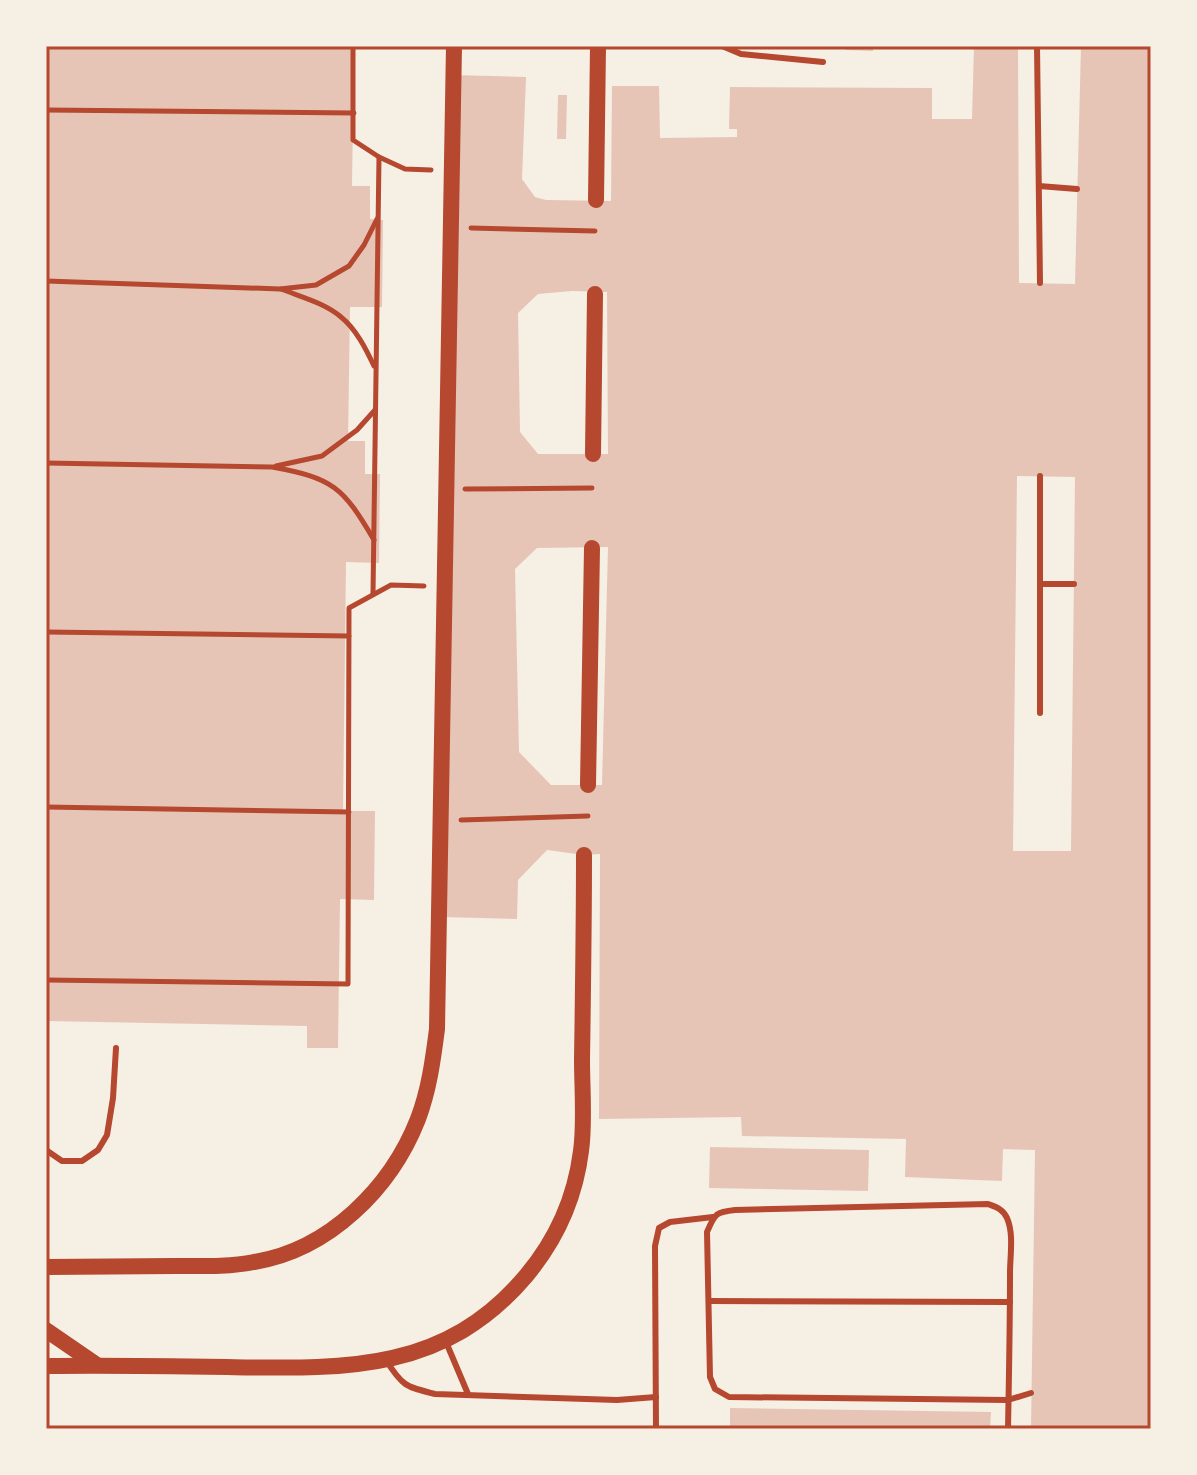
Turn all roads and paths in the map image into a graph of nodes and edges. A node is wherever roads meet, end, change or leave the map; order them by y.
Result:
1 (353, 46) edge
2 (454, 46) edge
3 (598, 46) edge
4 (722, 46) edge
5 (1037, 46) edge
6 (823, 62) dead end
7 (46, 110) edge
8 (354, 113) junction
9 (379, 157) junction
10 (405, 169) dead end
11 (1039, 186) junction
12 (1077, 189) dead end
13 (596, 200) dead end
14 (378, 217) junction
15 (450, 228) junction
16 (595, 231) dead end
17 (46, 281) edge
18 (1040, 283) dead end
19 (280, 289) junction
20 (595, 294) dead end
21 (376, 370) junction
22 (375, 410) junction
23 (593, 454) dead end
24 (46, 463) edge
25 (272, 467) junction
26 (1040, 476) dead end
27 (592, 488) dead end
28 (447, 489) junction
29 (374, 540) junction
30 (592, 548) dead end
31 (1041, 584) junction
32 (1074, 584) dead end
33 (445, 586) junction
34 (373, 595) junction
35 (46, 632) edge
36 (349, 636) junction
37 (1040, 713) dead end
38 (588, 785) dead end
39 (46, 807) edge
40 (349, 812) junction
41 (588, 816) dead end
42 (441, 820) junction
43 (584, 855) dead end
44 (46, 980) edge
45 (116, 1048) dead end
46 (46, 1150) edge
47 (713, 1217) junction
48 (46, 1267) edge
49 (709, 1301) junction
50 (1010, 1302) junction
51 (46, 1330) edge
52 (446, 1341) junction
53 (386, 1360) junction
54 (97, 1365) junction
55 (46, 1366) edge
56 (1031, 1393) dead end
57 (468, 1394) junction
58 (656, 1397) junction
59 (1008, 1400) junction
60 (656, 1429) edge
61 (1008, 1429) edge

1 - 8 path
2 - 15 main road
3 - 13 main road
4 - 6 lane
5 - 11 lane
7 - 8 path
8 - 9 path
9 - 10 path
9 - 14 path
11 - 12 lane
11 - 18 lane
14 - 19 path
14 - 21 path
15 - 16 path
15 - 28 main road
17 - 19 path
19 - 21 path
20 - 23 main road
21 - 22 path
22 - 25 path
22 - 29 path
24 - 25 path
25 - 29 path
26 - 31 lane
27 - 28 path
28 - 33 main road
29 - 34 path
30 - 38 main road
31 - 32 lane
31 - 37 lane
33 - 34 path
33 - 42 main road
34 - 36 path
35 - 36 path
36 - 40 path
39 - 40 path
40 - 44 path
41 - 42 path
42 - 48 main road
43 - 52 main road
45 - 46 lane
47 - 49 lane
47 - 50 lane
47 - 58 lane
49 - 50 lane
49 - 59 lane
50 - 59 lane
51 - 54 main road
52 - 53 main road
52 - 57 lane
53 - 54 main road
53 - 57 lane
54 - 55 main road
56 - 59 lane
57 - 58 lane
58 - 60 lane
59 - 61 lane

